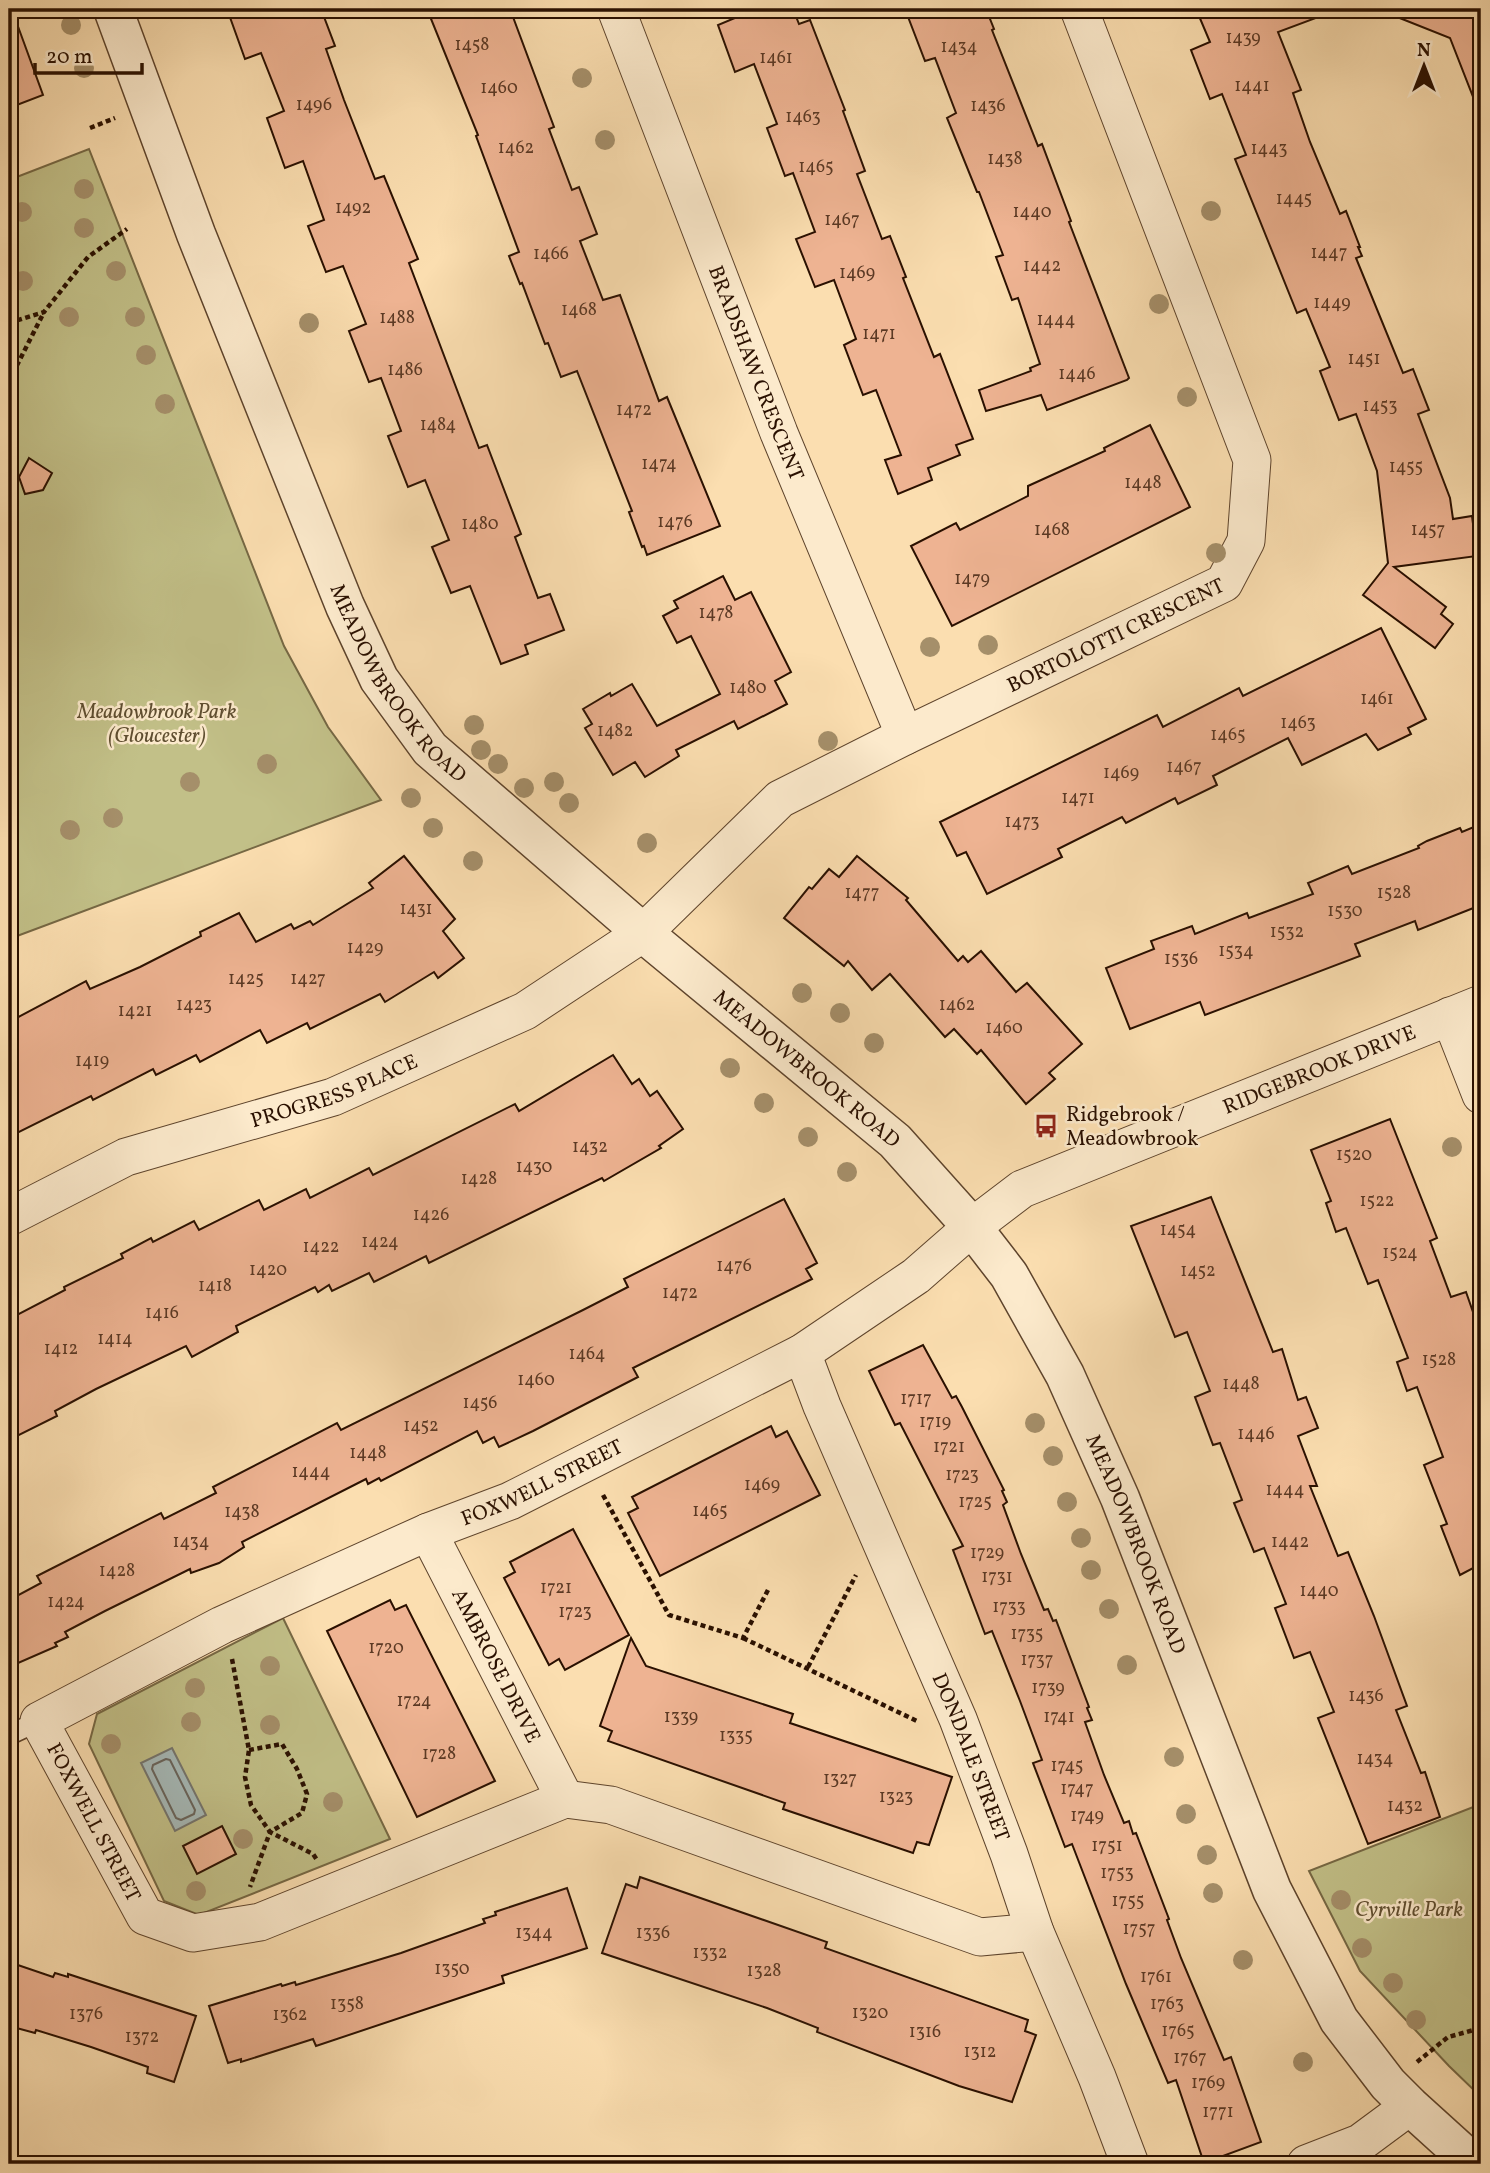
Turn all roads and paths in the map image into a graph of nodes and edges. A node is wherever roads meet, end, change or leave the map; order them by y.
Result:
1 (113, 9) edge
2 (615, 9) edge
3 (1079, 9) edge
4 (127, 229) dead end
5 (44, 313) junction
6 (9, 323) edge
7 (9, 381) edge
8 (9, 410) edge
9 (9, 469) edge
10 (905, 736) junction
11 (643, 933) junction
12 (1466, 1010) edge
13 (1481, 1095) edge
14 (9, 1217) edge
15 (972, 1227) junction
16 (802, 1353) junction
17 (585, 1462) junction
18 (428, 1532) junction
19 (878, 1534) junction
20 (768, 1590) dead end
21 (222, 1625) junction
22 (743, 1638) junction
23 (808, 1667) junction
24 (958, 1719) junction
25 (24, 1728) edge
26 (249, 1750) junction
27 (565, 1799) junction
28 (270, 1832) junction
29 (344, 1889) junction
30 (260, 1922) junction
31 (1035, 1932) junction
32 (1481, 2028) edge
33 (1399, 2095) junction
34 (1130, 2164) edge
35 (1306, 2164) edge
36 (1474, 2164) edge

1 - 11 street, MEADOWBROOK ROAD
2 - 10 street, BRADSHAW CRESCENT
3 - 10 street, BORTOLOTTI CRESCENT
4 - 5 path
5 - 6 path
5 - 7 path
8 - 9 path
10 - 11 street, BORTOLOTTI CRESCENT
11 - 14 street, PROGRESS PLACE
11 - 15 street, MEADOWBROOK ROAD
12 - 13 street
12 - 15 street, RIDGEBROOK DRIVE
15 - 16 street, FOXWELL STREET
15 - 33 street, MEADOWBROOK ROAD
16 - 17 street, FOXWELL STREET
16 - 19 street, DONDALE STREET
17 - 18 street, FOXWELL STREET
17 - 22 path
18 - 21 street, FOXWELL STREET
18 - 27 street, AMBROSE DRIVE
19 - 23 path
19 - 24 street, DONDALE STREET
20 - 22 path
21 - 25 street, FOXWELL STREET
21 - 26 path
22 - 23 path
23 - 24 path
24 - 31 street, DONDALE STREET
25 - 30 street, FOXWELL STREET
26 - 28 path
26 - 28 path
27 - 29 street, FOXWELL STREET
27 - 31 street, FOXWELL STREET
28 - 29 path
28 - 30 path
29 - 30 street, FOXWELL STREET
31 - 34 street, DONDALE STREET
32 - 33 path
33 - 35 street
33 - 36 street, MEADOWBROOK ROAD

